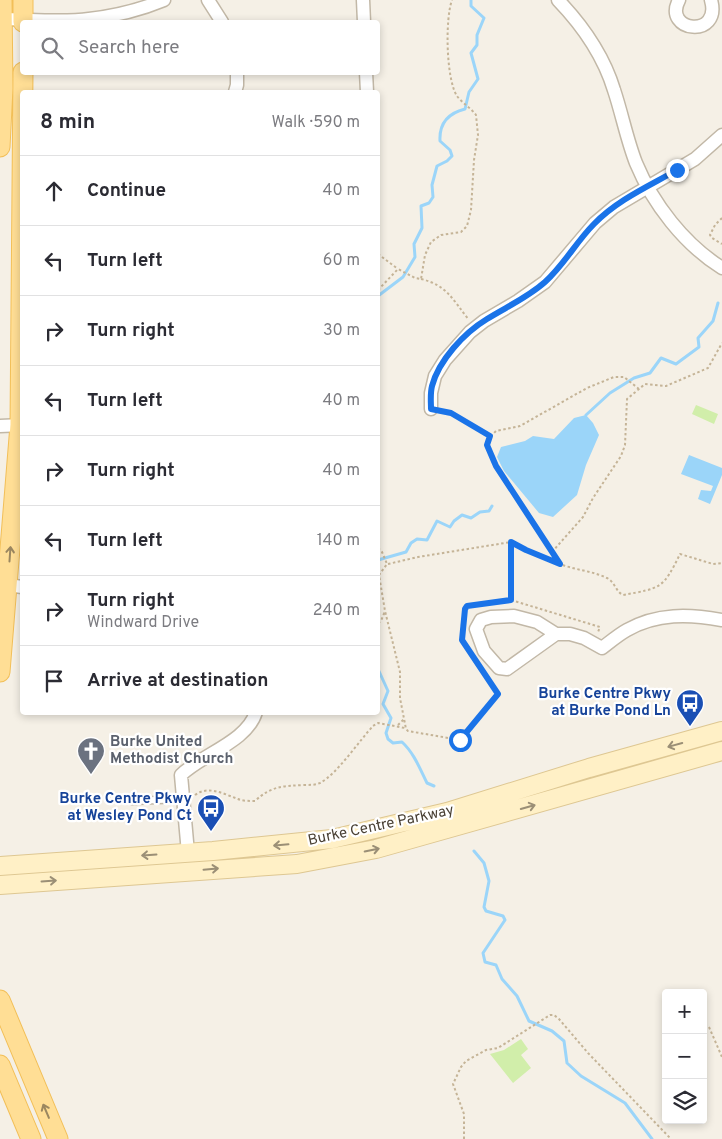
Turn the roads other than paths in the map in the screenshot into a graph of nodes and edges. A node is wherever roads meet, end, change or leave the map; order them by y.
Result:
1 (2, 0) edge
2 (23, 0) edge
3 (164, 0) edge
4 (208, 0) edge
5 (363, 0) edge
6 (558, 0) edge
7 (679, 0) edge
8 (710, 0) edge
9 (710, 18) junction
10 (1, 19) edge
11 (23, 20) edge
12 (88, 20) edge
13 (221, 20) edge
14 (364, 20) edge
15 (20, 21) edge
16 (722, 25) edge
17 (22, 75) edge
18 (237, 75) edge
19 (366, 75) edge
20 (22, 90) edge
21 (236, 90) edge
22 (367, 90) edge
23 (722, 135) edge
24 (0, 147) edge
25 (648, 186) junction
26 (722, 268) edge
27 (431, 409) road end
28 (20, 425) edge
29 (0, 426) edge
30 (20, 452) edge
31 (15, 586) edge
32 (722, 620) edge
33 (556, 634) junction
34 (0, 672) edge
35 (255, 715) edge
36 (722, 731) edge
37 (722, 751) edge
38 (183, 797) junction
39 (132, 801) dead end
40 (188, 852) junction
41 (0, 866) edge
42 (0, 885) edge
43 (0, 1000) edge
44 (0, 1066) edge
45 (30, 1139) edge
46 (58, 1139) edge

1 - 10 main road
2 - 11 main road
3 - 12 street
4 - 13 street
5 - 14 street
6 - 25 street
7 - 9 street
8 - 9 street
9 - 16 street
10 - 15 street
10 - 24 main road
17 - 20 main road
18 - 21 street
19 - 22 street
23 - 25 street
25 - 26 street
25 - 27 street
28 - 29 street
31 -> 30 main road
31 - 34 main road
32 - 33 street
33 - 33 street
35 - 38 street
36 -> 40 main road, Burke Centre Parkway
42 -> 37 main road, Burke Centre Parkway
38 - 39 lane
38 - 40 street
40 -> 41 main road, Burke Centre Parkway
46 -> 43 main road
44 - 45 main road

